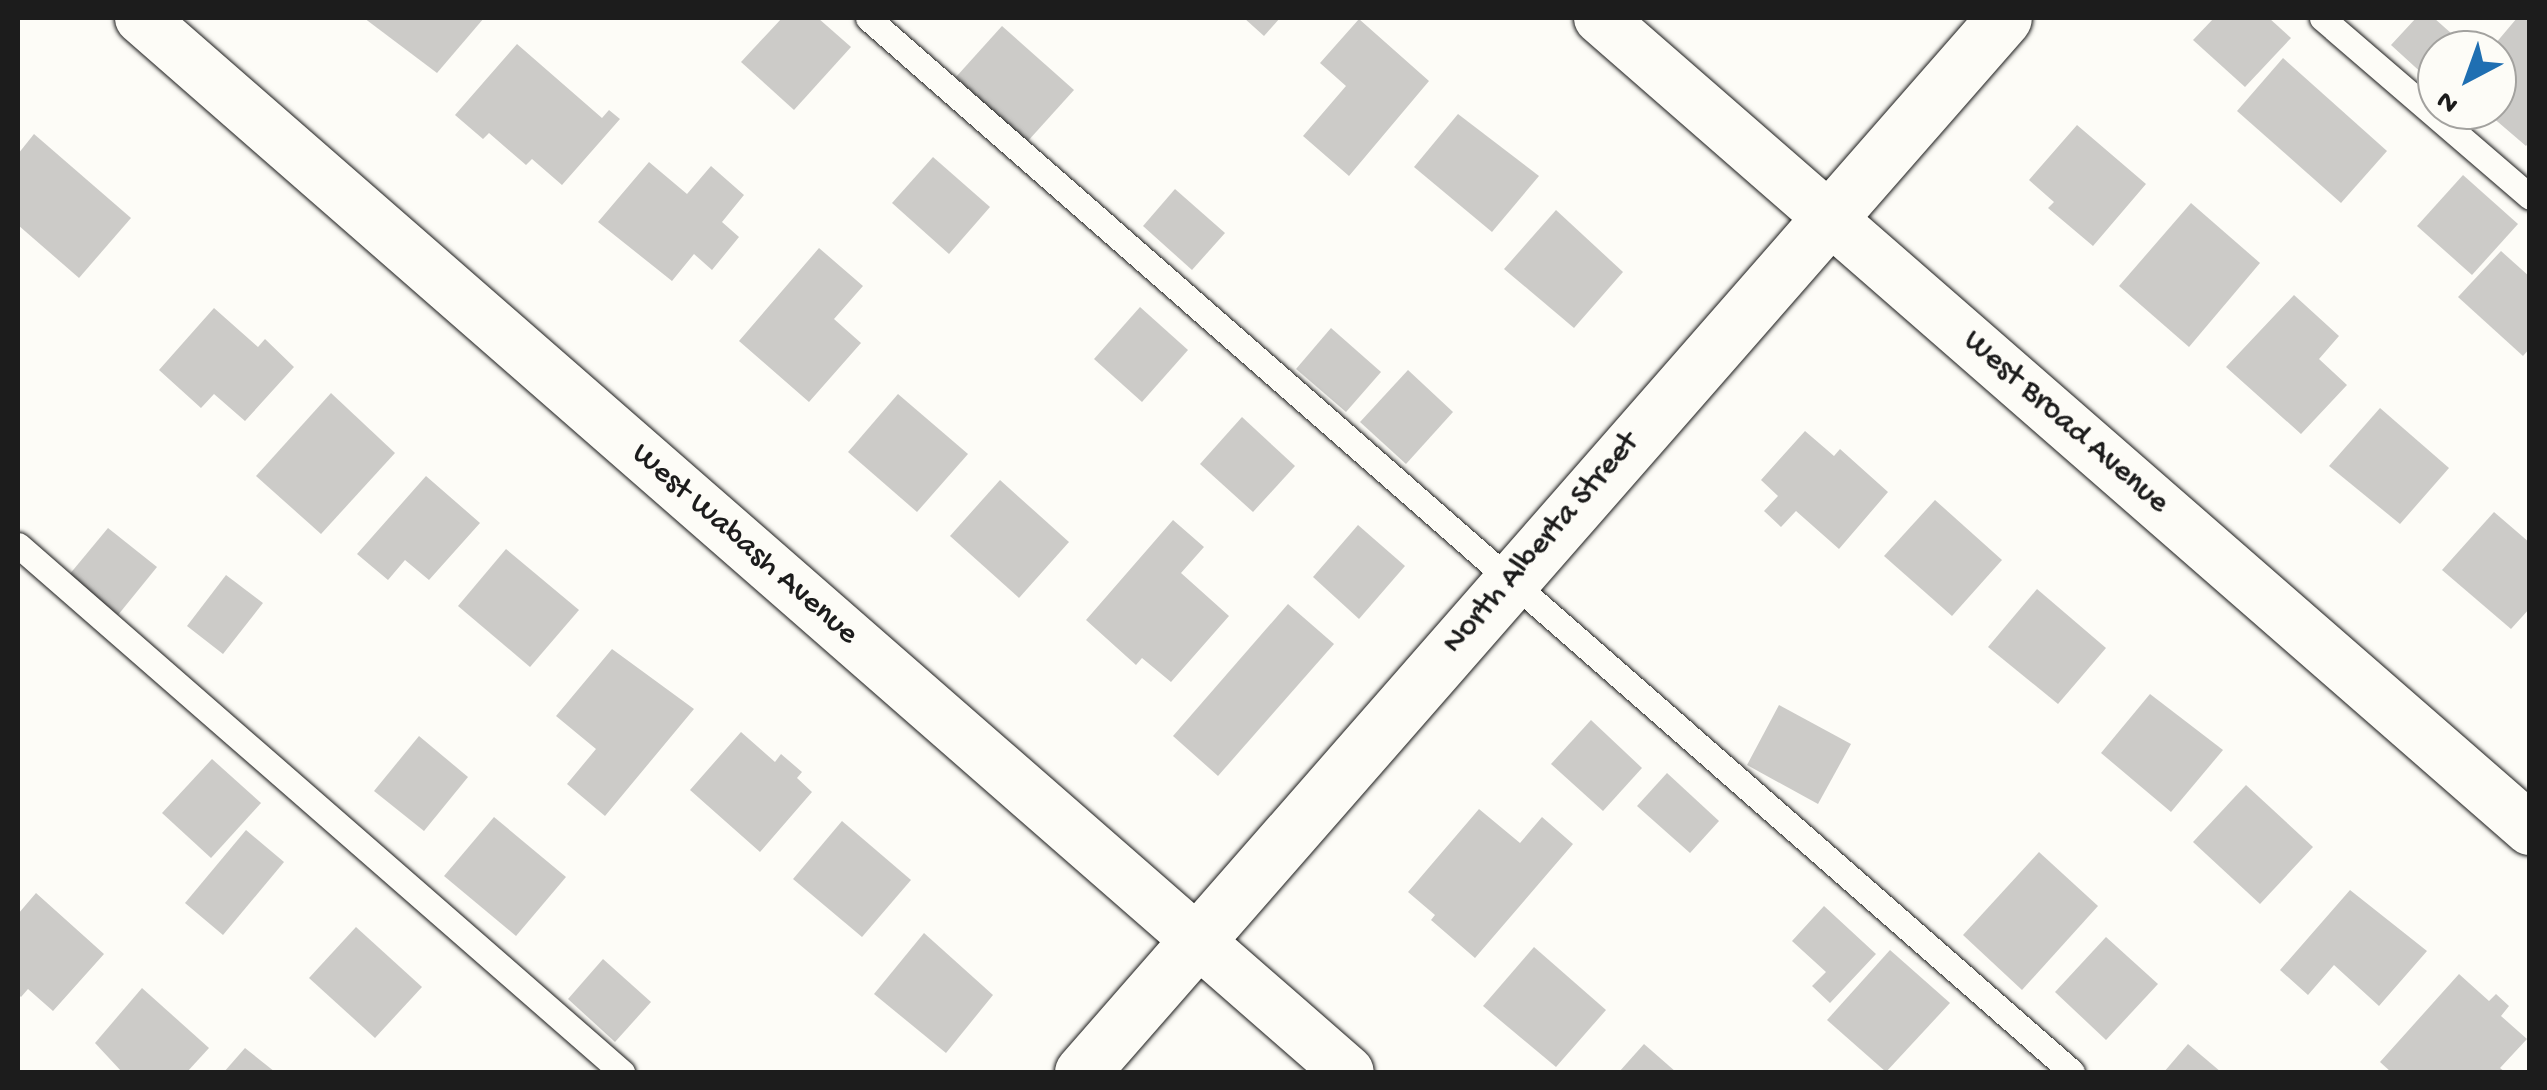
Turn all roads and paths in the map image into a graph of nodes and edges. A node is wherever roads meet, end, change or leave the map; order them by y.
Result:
1 (141, 18) edge
2 (868, 18) edge
3 (1600, 18) edge
4 (2004, 18) edge
5 (2322, 18) edge
6 (2530, 197) edge
7 (1829, 217) junction
8 (18, 544) edge
9 (1509, 582) junction
10 (2530, 829) edge
11 (1197, 941) junction
12 (622, 1072) edge
13 (1082, 1072) edge
14 (1348, 1072) edge
15 (2072, 1072) edge

1 - 11 street, West Wabash Avenue
2 - 9 lane
3 - 7 street, West Broad Avenue
4 - 7 main road, North Alberta Street
5 - 6 lane
7 - 9 main road, North Alberta Street
7 - 10 street, West Broad Avenue
8 - 12 lane
9 - 11 main road, North Alberta Street
9 - 15 lane
11 - 13 main road, North Alberta Street
11 - 14 street, West Wabash Avenue

